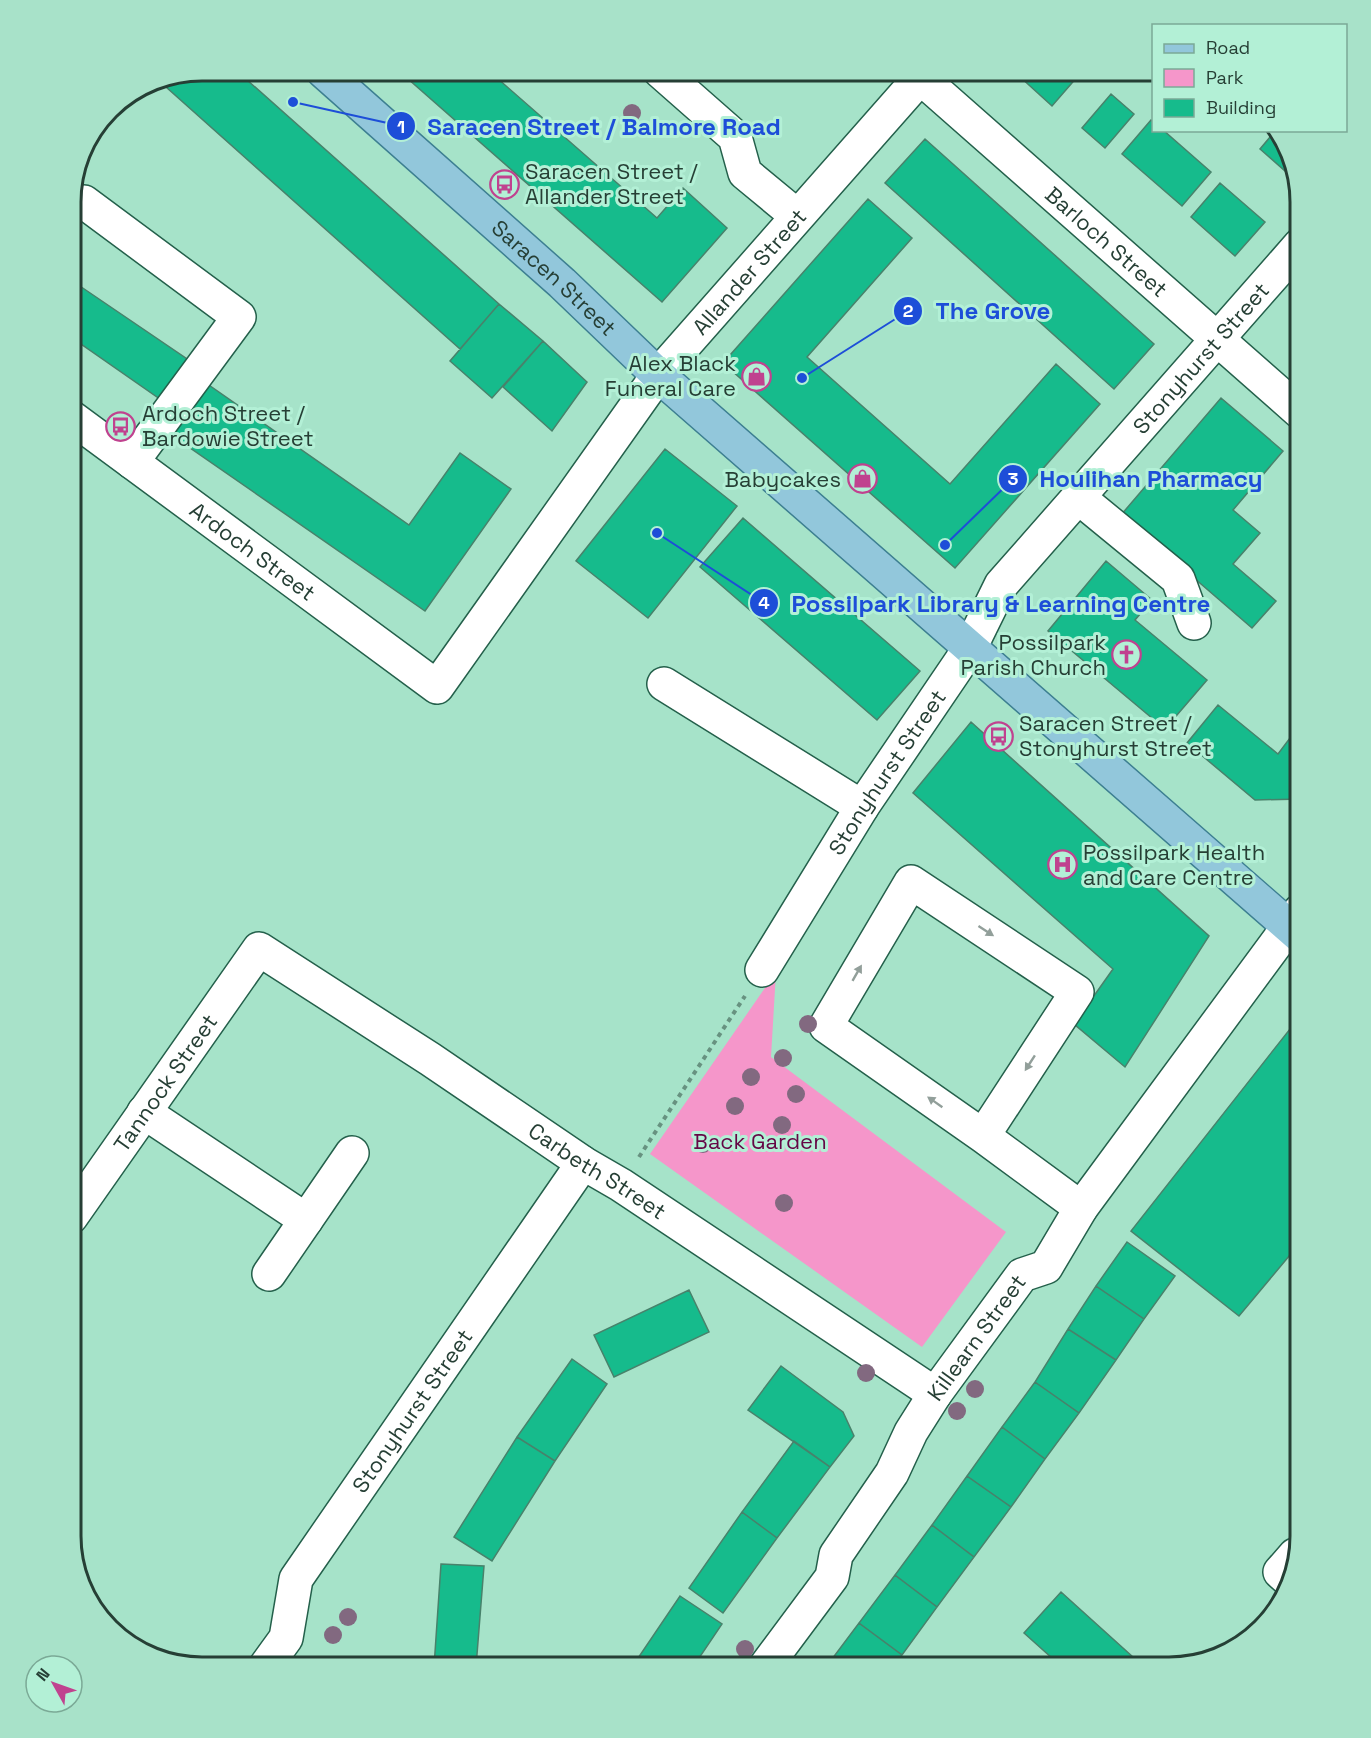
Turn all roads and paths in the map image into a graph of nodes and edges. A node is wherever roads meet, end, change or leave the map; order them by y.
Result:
1 (335, 81) edge
2 (671, 81) edge
3 (913, 81) edge
4 (929, 81) edge
5 (84, 202) dead end
6 (797, 216) junction
7 (1290, 257) edge
8 (1217, 339) junction
9 (658, 375) junction
10 (1290, 403) edge
11 (81, 424) edge
12 (132, 462) junction
13 (1078, 497) junction
14 (1194, 623) dead end
15 (970, 648) junction
16 (664, 684) dead end
17 (437, 687) joint
18 (862, 807) junction
19 (1290, 919) edge
20 (1290, 934) edge
21 (259, 949) joint
22 (762, 970) joint
23 (144, 1112) junction
24 (983, 1136) junction
25 (352, 1153) dead end
26 (583, 1163) junction
27 (621, 1185) junction
28 (81, 1201) edge
29 (1081, 1208) junction
30 (306, 1220) junction
31 (269, 1274) dead end
32 (935, 1394) junction
33 (273, 1657) edge
34 (773, 1657) edge

1 - 9 main road, Saracen Street
2 - 6 street
3 - 6 street, Allander Street
4 - 8 street, Barloch Street
5 - 12 street
6 - 9 street, Allander Street
7 - 8 street, Stonyhurst Street
8 - 10 street, Barloch Street
8 - 13 street, Stonyhurst Street
9 - 15 main road, Saracen Street
9 - 17 street, Allander Street
11 - 12 street, Ardoch Street
12 - 17 street, Ardoch Street
13 - 14 street
13 - 15 street, Stonyhurst Street
15 - 18 street, Stonyhurst Street
15 - 19 main road, Saracen Street
16 - 18 street
18 - 22 street, Stonyhurst Street
20 - 29 street, Killearn Street
21 - 23 street, Tannock Street
21 - 26 street, Carbeth Street
22 - 27 path
23 - 28 street, Tannock Street
23 - 30 street
24 -> 24 street
24 - 29 street
25 - 30 street
26 - 27 street, Carbeth Street
26 - 33 street, Stonyhurst Street
27 - 32 street, Carbeth Street
29 - 32 street, Killearn Street
30 - 31 street
32 - 34 street, Killearn Street

